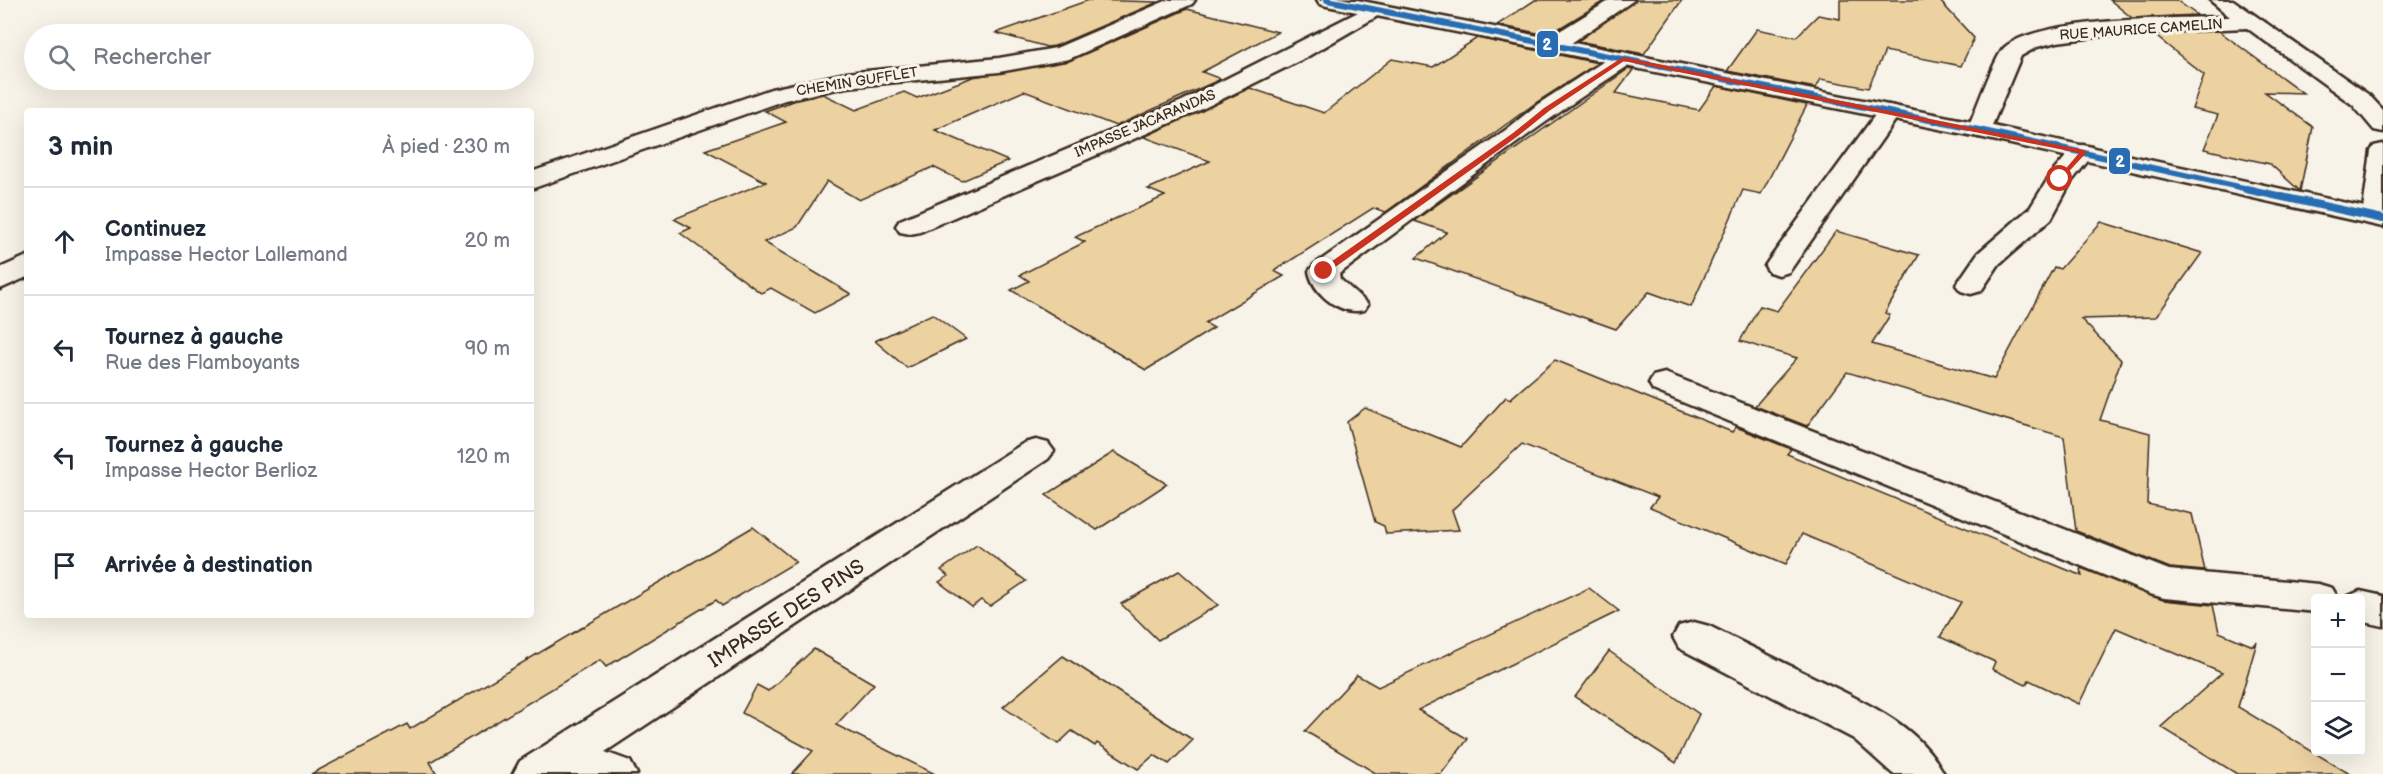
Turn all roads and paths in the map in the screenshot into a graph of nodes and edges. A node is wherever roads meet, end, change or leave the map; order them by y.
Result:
1 (1185, 0) edge
2 (1327, 0) edge
3 (1624, 0) edge
4 (2220, 0) edge
5 (1374, 10) junction
6 (2251, 22) junction
7 (1553, 45) junction
8 (1623, 59) junction
9 (1889, 112) junction
10 (2383, 125) edge
11 (1979, 130) junction
12 (2383, 151) edge
13 (2084, 152) junction
14 (534, 180) edge
15 (2380, 218) edge
16 (910, 225) dead end
17 (1779, 266) dead end
18 (24, 267) edge
19 (0, 280) edge
20 (1971, 285) dead end
21 (1353, 304) dead end
22 (1665, 383) dead end
23 (1036, 451) dead end
24 (2311, 597) edge
25 (2365, 607) edge
26 (2383, 611) edge
27 (1694, 637) dead end
28 (549, 766) edge
29 (614, 774) edge
30 (1921, 774) edge

1 - 14 street, CHEMIN GUFFLET
2 - 5 street
3 - 7 street
4 - 6 street
5 - 7 street
5 - 16 street, IMPASSE JACARANDAS
6 - 10 street
6 - 11 street, RUE MAURICE CAMELIN
7 - 8 street
8 - 9 street
8 - 21 street
9 - 11 street
9 - 17 street
11 - 13 street
12 - 15 street
13 - 15 street
13 - 20 street
18 - 19 street
22 - 24 street
23 - 28 street, IMPASSE DES PINS
25 - 26 street
27 - 30 street
28 - 29 street

